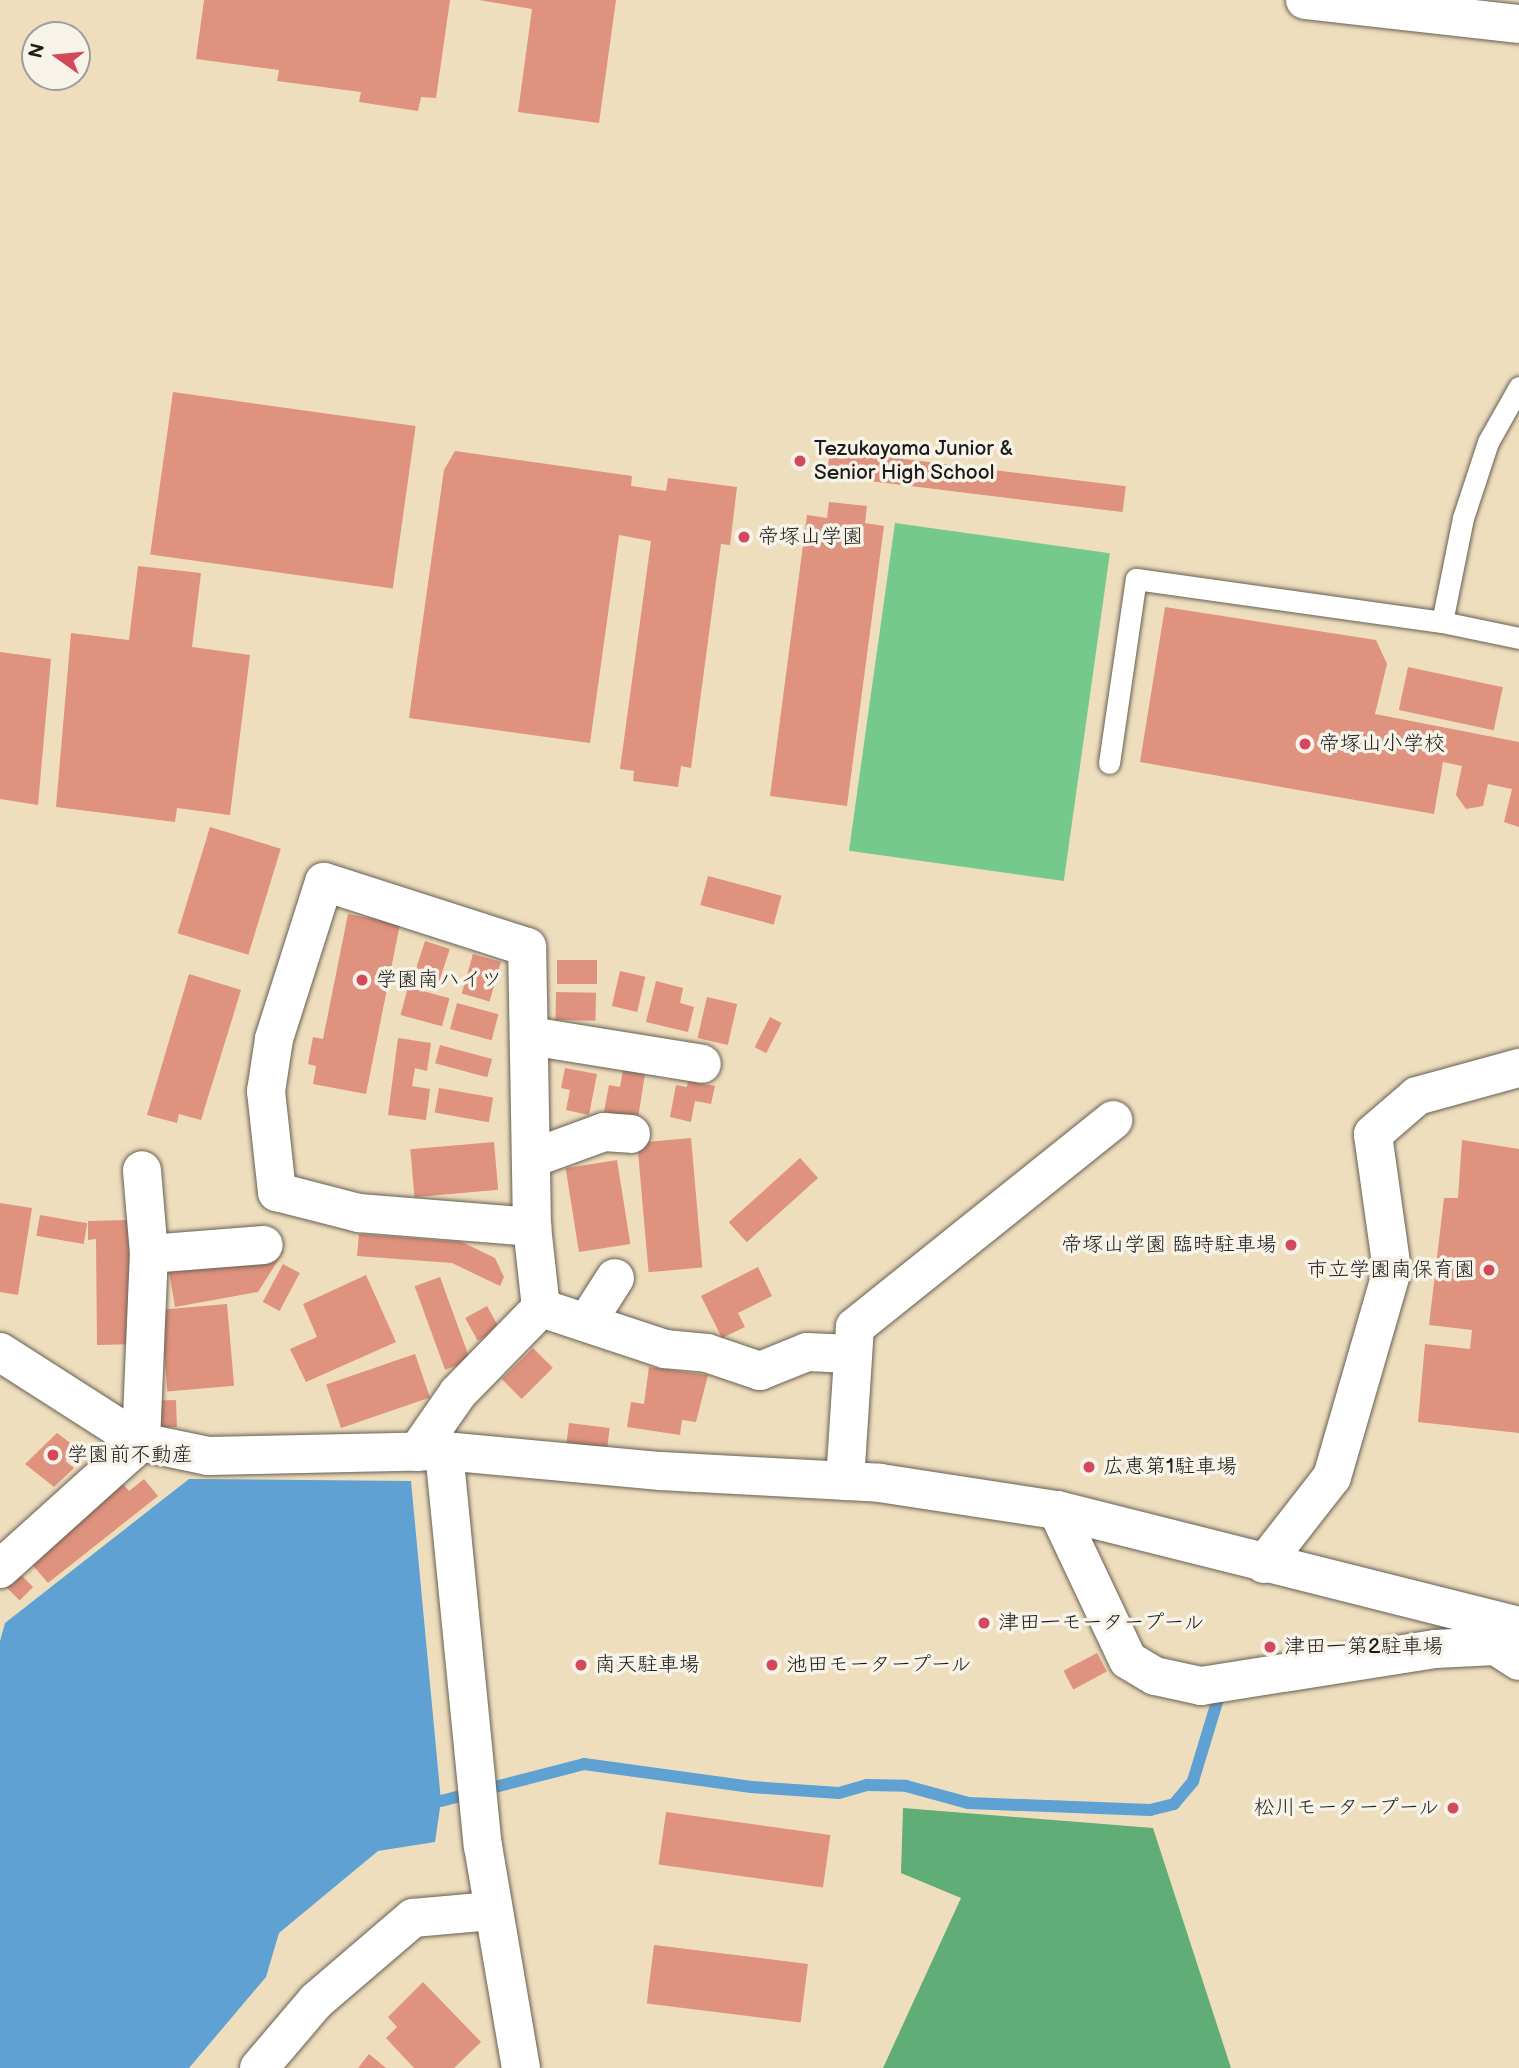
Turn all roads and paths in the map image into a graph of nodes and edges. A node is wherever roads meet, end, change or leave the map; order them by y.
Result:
1 (1306, 0) edge
2 (1519, 24) edge
3 (1519, 387) edge
4 (1442, 622) junction
5 (1519, 638) edge
6 (1110, 763) dead end
7 (530, 1036) junction
8 (702, 1064) dead end
9 (1519, 1069) edge
10 (1113, 1120) dead end
11 (631, 1135) dead end
12 (533, 1158) junction
13 (142, 1170) dead end
14 (532, 1227) junction
15 (264, 1245) dead end
16 (149, 1254) junction
17 (615, 1278) dead end
18 (541, 1308) junction
19 (587, 1322) junction
20 (0, 1352) edge
21 (852, 1354) junction
22 (141, 1442) junction
23 (430, 1452) junction
24 (845, 1481) junction
25 (1057, 1510) junction
26 (1264, 1564) junction
27 (0, 1569) edge
28 (1510, 1638) edge
29 (492, 1911) junction
30 (259, 2068) edge
31 (521, 2068) edge

1 - 2 street
3 - 4 lane
4 - 5 lane
4 - 6 lane
7 - 8 street
7 - 12 street
7 - 14 street
9 - 26 street
10 - 21 street
11 - 12 street
12 - 14 street
13 - 16 street
14 - 18 street
15 - 16 street
16 - 22 street
17 - 19 street
18 - 19 street
18 - 23 street
19 - 21 street
20 - 22 street
21 - 24 street
22 - 23 street
22 - 27 street
23 - 24 street
23 - 29 street
24 - 25 street
25 - 26 street
25 - 28 street
26 - 28 street
29 - 30 street
29 - 31 street

